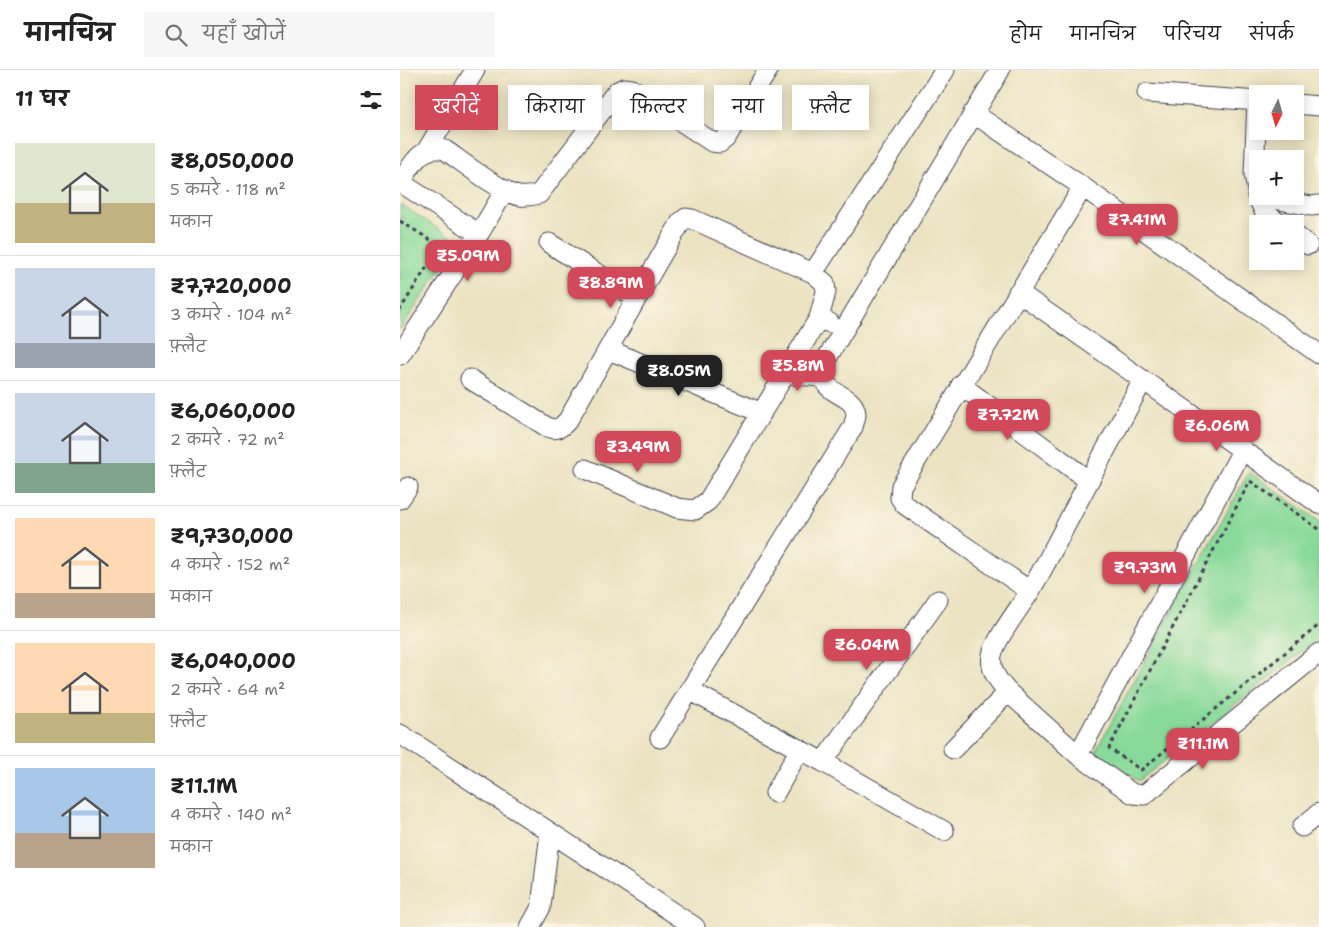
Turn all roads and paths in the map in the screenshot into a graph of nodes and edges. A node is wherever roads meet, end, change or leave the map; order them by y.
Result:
1 (475, 70) edge
2 (768, 70) edge
3 (945, 70) edge
4 (1000, 70) edge
5 (1147, 93) dead end
6 (1249, 100) edge
7 (1304, 105) edge
8 (1319, 106) edge
9 (973, 113) junction
10 (427, 150) junction
11 (400, 182) edge
12 (1083, 187) junction
13 (505, 190) junction
14 (1304, 205) edge
15 (1319, 205) edge
16 (400, 221) edge
17 (479, 234) junction
18 (550, 243) dead end
19 (813, 273) junction
20 (1018, 292) junction
21 (636, 298) junction
22 (400, 310) edge
23 (819, 318) junction
24 (845, 328) junction
25 (609, 350) junction
26 (1319, 354) edge
27 (400, 356) edge
28 (788, 370) junction
29 (822, 377) junction
30 (470, 379) dead end
31 (1143, 380) junction
32 (961, 385) junction
33 (762, 412) junction
34 (1242, 449) junction
35 (585, 469) dead end
36 (1089, 481) junction
37 (1319, 504) edge
38 (1319, 529) edge
39 (1030, 592) junction
40 (938, 600) dead end
41 (1319, 625) edge
42 (1319, 653) edge
43 (689, 690) junction
44 (1008, 692) junction
45 (400, 734) edge
46 (660, 738) dead end
47 (800, 749) junction
48 (953, 749) dead end
49 (1078, 755) junction
50 (823, 762) junction
51 (775, 793) dead end
52 (1319, 812) edge
53 (1302, 827) dead end
54 (944, 831) dead end
55 (550, 832) junction
56 (530, 927) edge
57 (695, 927) edge

1 - 10 street
2 - 13 street
3 - 19 street
4 - 9 street
5 - 6 street
7 - 8 street
9 - 12 street
9 - 24 street
10 - 11 street
10 - 13 street
11 - 17 street
12 - 20 street
12 - 26 street
13 - 17 street
14 - 15 street
16 - 22 path
17 - 27 street
18 - 21 street
19 - 21 street
19 - 23 street
20 - 31 street
20 - 32 street
21 - 25 street
23 - 24 street
23 - 28 street
24 - 29 street
25 - 30 street
25 - 33 street
28 - 29 street
28 - 33 street
29 - 43 street
31 - 34 street
31 - 36 street
32 - 36 street
32 - 39 street
33 - 35 street
34 - 37 street
34 - 49 street
36 - 39 street
38 - 41 path
39 - 44 street
40 - 50 street
42 - 49 street
43 - 46 street
43 - 47 street
44 - 48 street
44 - 49 street
45 - 55 street
47 - 50 street
47 - 51 street
50 - 54 street
52 - 53 street
55 - 56 street
55 - 57 street

